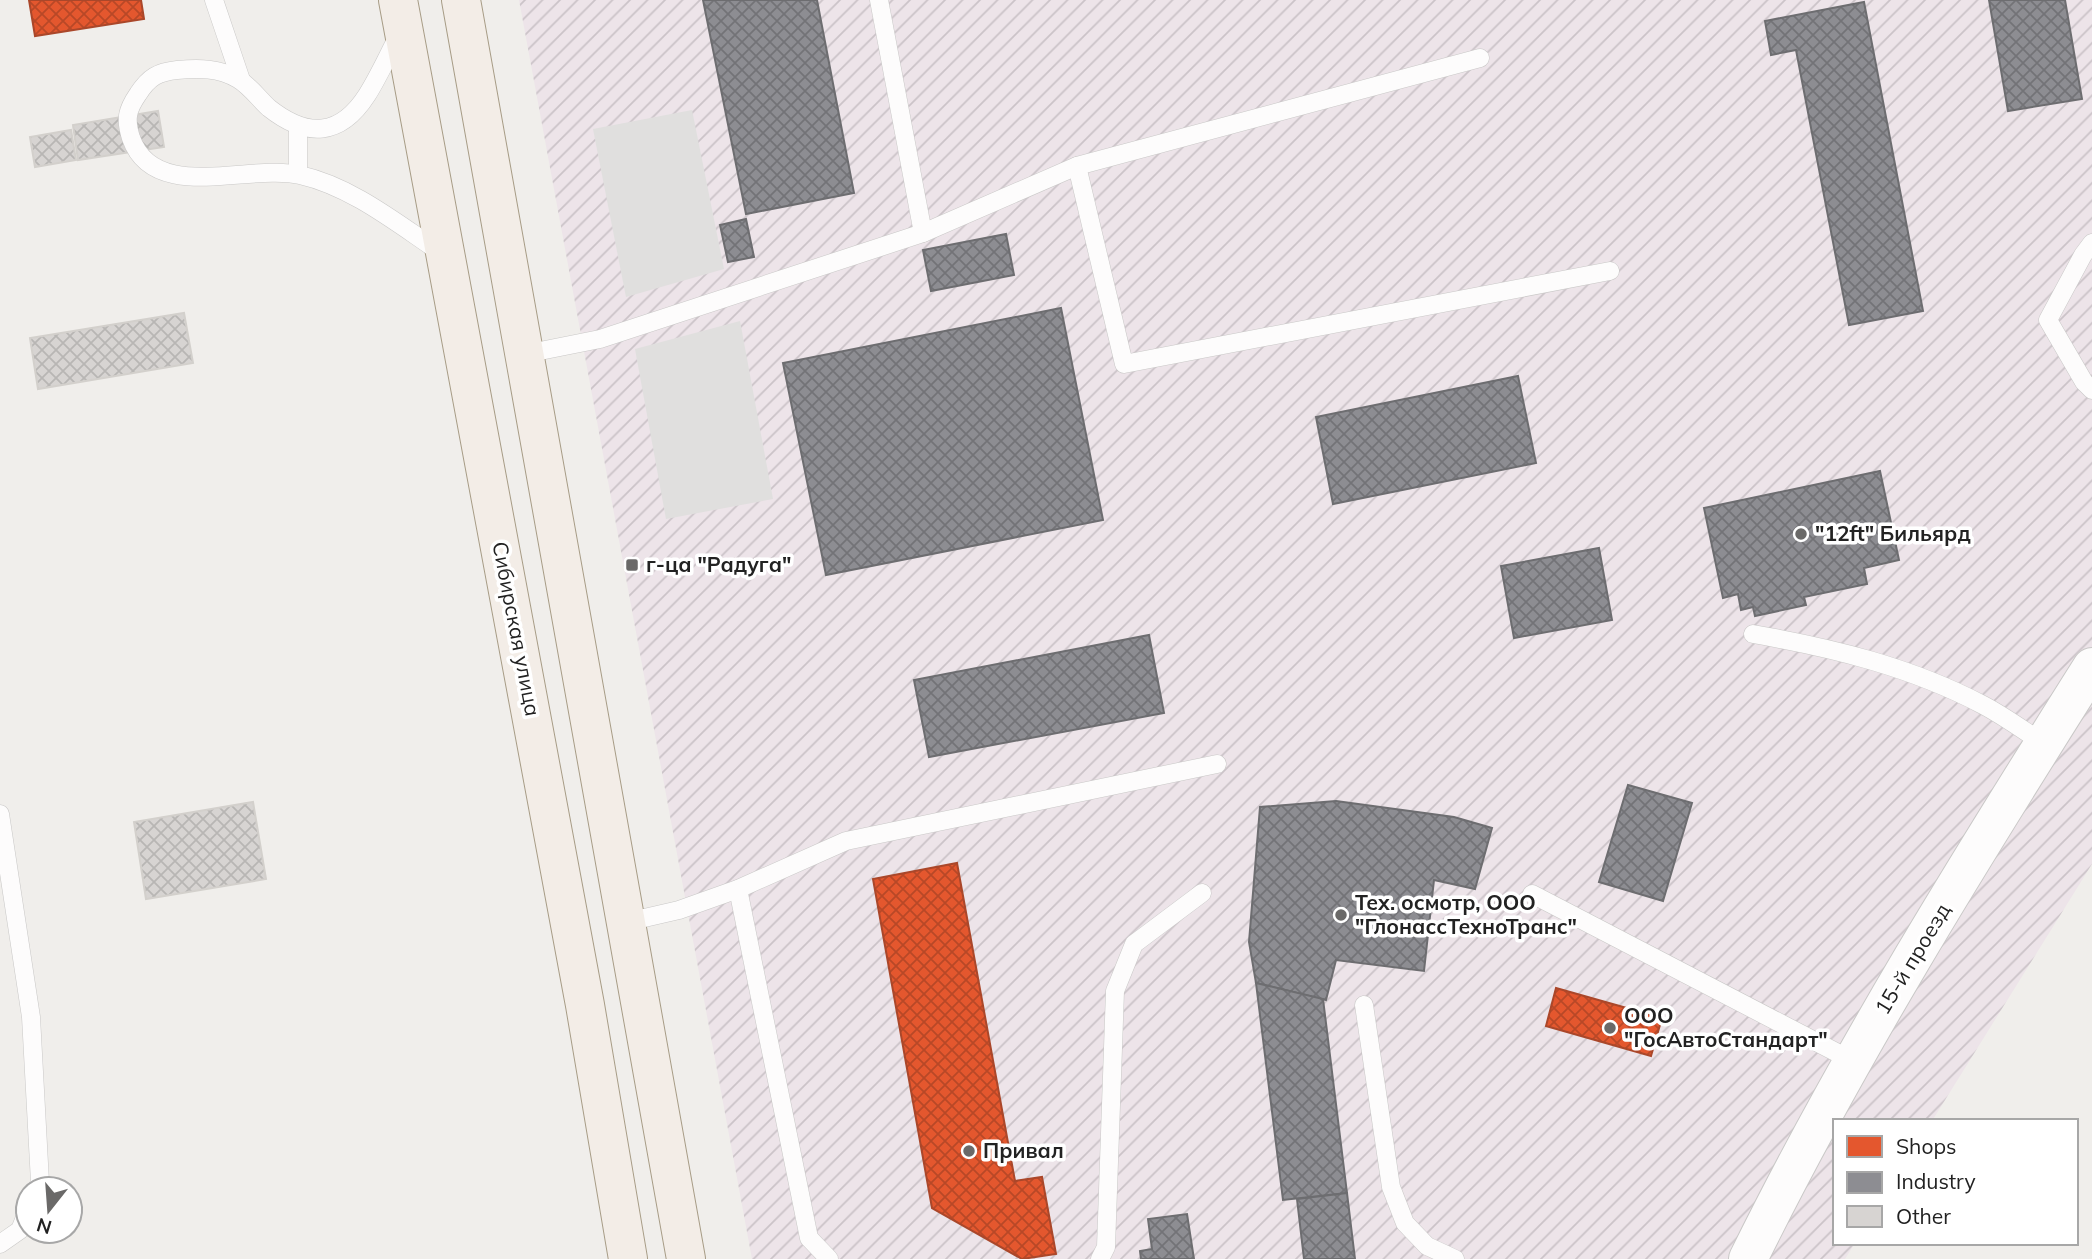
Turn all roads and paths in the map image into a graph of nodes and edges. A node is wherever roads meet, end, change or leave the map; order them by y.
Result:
1 (214, 0) edge
2 (461, 0) edge
3 (878, 0) edge
4 (400, 14) edge
5 (1480, 58) dead end
6 (241, 80) junction
7 (298, 126) junction
8 (1077, 166) junction
9 (298, 174) junction
10 (923, 233) junction
11 (2092, 243) edge
12 (446, 256) junction
13 (1611, 271) dead end
14 (525, 354) junction
15 (2092, 390) edge
16 (1753, 634) dead end
17 (2092, 667) edge
18 (2043, 743) junction
19 (1217, 764) dead end
20 (0, 814) edge
21 (738, 889) junction
22 (1202, 893) dead end
23 (1532, 894) dead end
24 (626, 922) junction
25 (1364, 1005) dead end
26 (1853, 1061) junction
27 (40, 1175) edge
28 (628, 1259) edge
29 (686, 1259) edge
30 (829, 1259) edge
31 (1100, 1259) edge
32 (1455, 1259) edge
33 (1748, 1259) edge

1 - 6 lane
2 - 14 main road
3 - 10 lane
4 - 7 lane
4 - 12 main road, Сибирская улица
5 - 8 lane
6 - 7 lane
6 - 9 lane
7 - 9 lane
8 - 10 lane
8 - 13 lane
9 - 12 lane
10 - 14 lane
11 - 15 lane
12 - 28 main road, Сибирская улица
14 - 24 main road
16 - 18 lane
17 - 18 street, 15-й проезд
18 - 26 street, 15-й проезд
19 - 21 lane
20 - 27 lane
21 - 24 lane
21 - 30 lane
22 - 31 lane
23 - 26 lane
24 - 29 main road
25 - 32 lane
26 - 33 street, 15-й проезд

